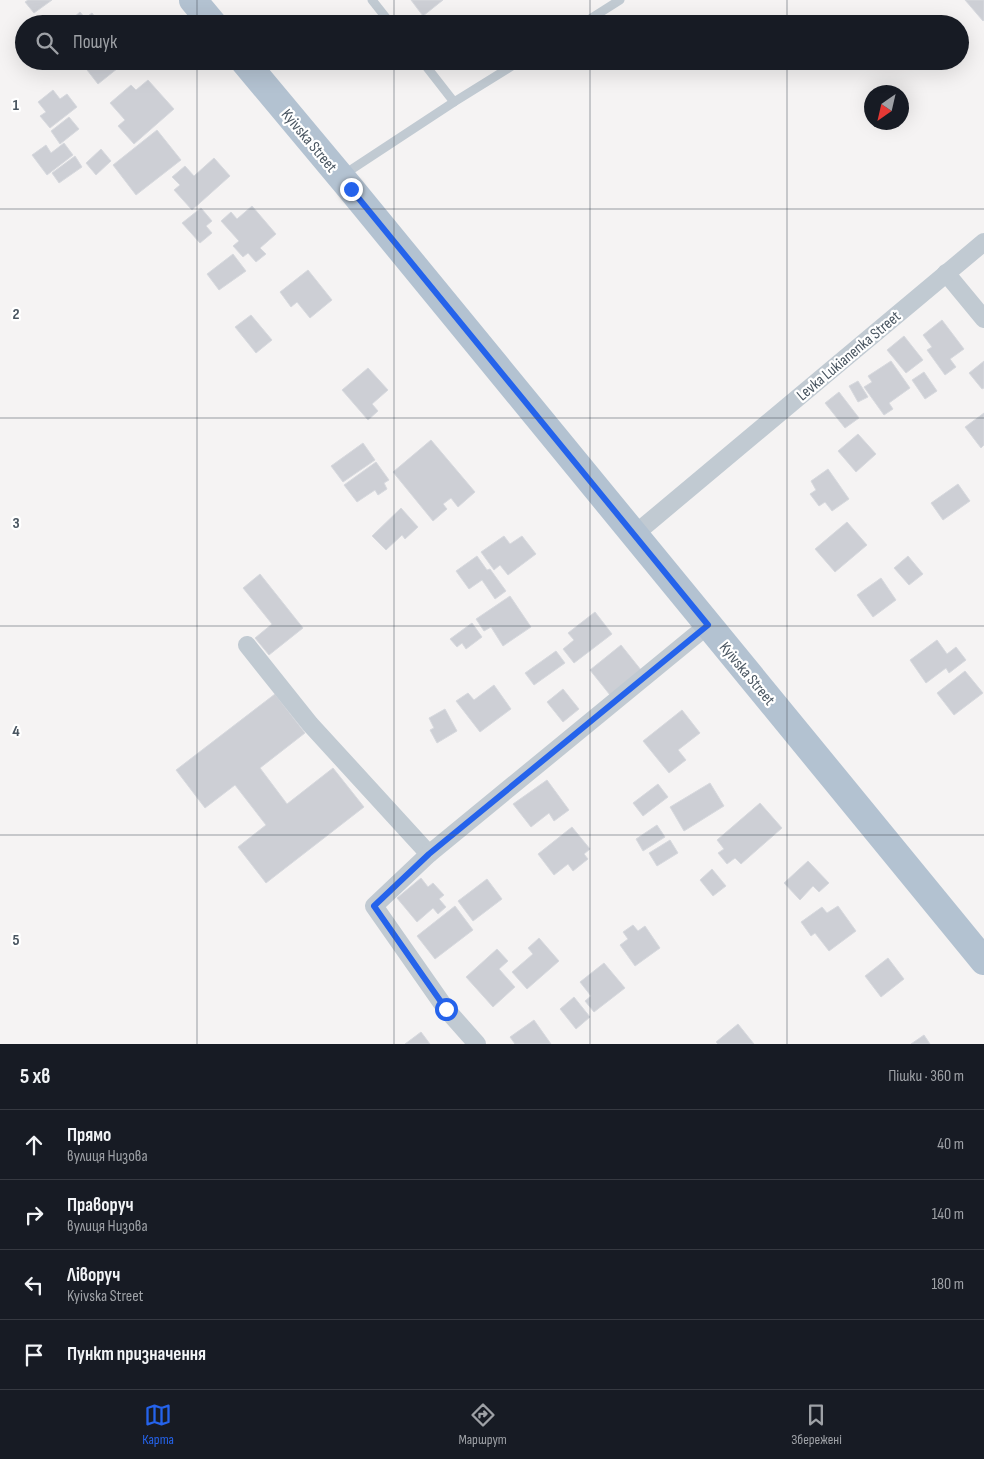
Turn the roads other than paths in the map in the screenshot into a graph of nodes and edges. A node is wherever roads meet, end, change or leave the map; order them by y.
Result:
1 (193, 0) edge
2 (372, 0) edge
3 (620, 0) edge
4 (205, 15) edge
5 (384, 15) edge
6 (596, 15) edge
7 (252, 70) edge
8 (429, 70) edge
9 (506, 70) edge
10 (454, 102) junction
11 (340, 176) junction
12 (984, 242) edge
13 (946, 273) junction
14 (984, 319) edge
15 (635, 534) junction
16 (708, 625) junction
17 (247, 645) dead end
18 (429, 854) junction
19 (984, 961) edge
20 (477, 1044) edge

1 - 4 main road
2 - 5 lane
3 - 6 lane
7 - 11 main road, Kyivska Street
8 - 10 lane
9 - 10 lane
10 - 11 lane
11 - 15 main road, Kyivska Street
12 - 13 street, Levka Lukianenka Street
13 - 14 street
13 - 15 street, Levka Lukianenka Street
15 - 16 main road, Kyivska Street
16 - 18 street
16 - 19 main road, Kyivska Street
17 - 18 street
18 - 20 street

